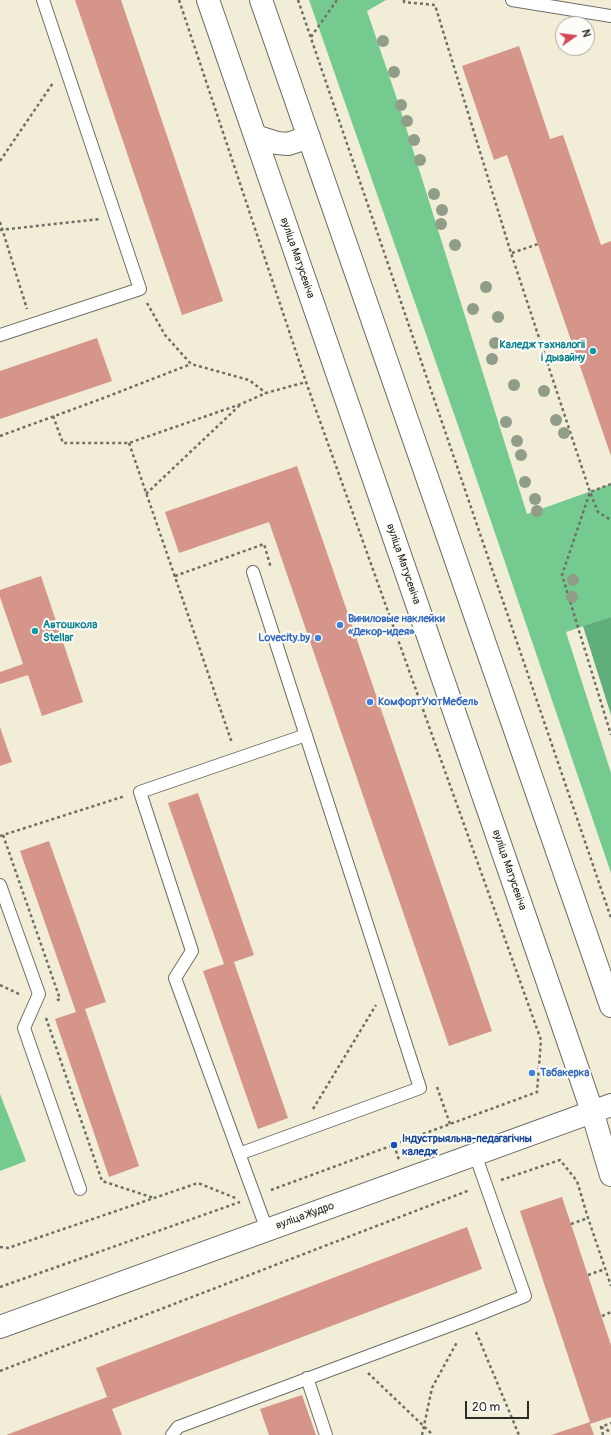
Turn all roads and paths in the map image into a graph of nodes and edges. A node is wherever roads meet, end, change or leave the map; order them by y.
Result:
1 (43, 0) edge
2 (179, 0) edge
3 (208, 0) edge
4 (261, 0) edge
5 (298, 0) edge
6 (337, 0) edge
7 (404, 0) edge
8 (512, 0) edge
9 (611, 16) edge
10 (311, 38) junction
11 (65, 66) junction
12 (255, 136) junction
13 (309, 137) junction
14 (0, 161) edge
15 (117, 217) junction
16 (0, 222) edge
17 (1, 230) edge
18 (538, 244) dead end
19 (511, 253) junction
20 (140, 289) junction
21 (32, 324) junction
22 (0, 335) edge
23 (191, 364) junction
24 (306, 382) junction
25 (266, 393) junction
26 (241, 404) junction
27 (53, 416) junction
28 (0, 436) edge
29 (129, 443) junction
30 (611, 484) edge
31 (590, 492) junction
32 (146, 494) junction
33 (611, 520) edge
34 (253, 572) dead end
35 (306, 735) junction
36 (611, 735) edge
37 (237, 757) junction
38 (112, 800) dead end
39 (0, 836) edge
40 (0, 885) edge
41 (611, 918) edge
42 (388, 986) junction
43 (611, 1006) edge
44 (537, 1092) dead end
45 (442, 1099) dead end
46 (601, 1108) edge
47 (312, 1111) dead end
48 (450, 1124) dead end
49 (239, 1154) junction
50 (475, 1154) junction
51 (611, 1175) edge
52 (102, 1181) dead end
53 (486, 1185) junction
54 (80, 1189) dead end
55 (154, 1198) junction
56 (242, 1201) dead end
57 (588, 1218) junction
58 (571, 1224) dead end
59 (268, 1230) junction
60 (0, 1247) edge
61 (605, 1269) junction
62 (588, 1275) dead end
63 (611, 1286) edge
64 (611, 1312) edge
65 (602, 1316) dead end
66 (470, 1318) junction
67 (0, 1327) edge
68 (354, 1361) junction
69 (0, 1371) edge
70 (307, 1378) junction
71 (611, 1423) edge
72 (424, 1426) junction
73 (601, 1426) junction
74 (611, 1432) edge
75 (172, 1435) edge
76 (326, 1435) edge
77 (422, 1435) edge
78 (433, 1435) edge
79 (519, 1435) edge
80 (604, 1435) edge

1 - 11 lane
2 - 24 path
3 - 12 main road, вуліца Матусевіча
4 - 13 main road
5 - 10 path
6 - 10 path
7 - 19 path
8 - 9 lane
10 - 41 path
11 - 14 path
11 - 15 lane
12 - 13 main road
12 - 46 main road, вуліца Матусевіча
13 - 43 main road
15 - 17 path
15 - 20 lane
16 - 17 path
17 - 21 path
18 - 19 path
19 - 31 path
20 - 21 lane
20 - 23 path
21 - 22 lane
23 - 25 path
23 - 27 path
24 - 25 path
24 - 44 path
25 - 26 path
26 - 29 path
26 - 32 path
27 - 28 path
27 - 29 path
29 - 32 path
30 - 31 path
31 - 33 path
31 - 36 path
32 - 37 path
34 - 35 lane
35 - 37 lane
35 - 42 lane
37 - 49 lane
38 - 39 path
40 - 54 lane
42 - 47 path
42 - 49 lane
45 - 48 path
46 - 50 main road, вуліца Жудро
46 - 51 main road, вуліца Матусевіча
49 - 59 lane
50 - 53 lane
50 - 59 main road, вуліца Жудро
52 - 55 path
53 - 57 path
53 - 66 lane
53 - 69 path
55 - 56 path
55 - 60 path
57 - 58 path
57 - 61 path
59 - 67 main road, вуліца Жудро
61 - 62 path
61 - 63 path
64 - 65 path
66 - 68 lane
66 - 72 path
66 - 79 path
68 - 70 lane
68 - 72 path
70 - 75 lane
70 - 76 lane
71 - 73 path
72 - 77 path
72 - 78 path
73 - 74 path
73 - 80 path

